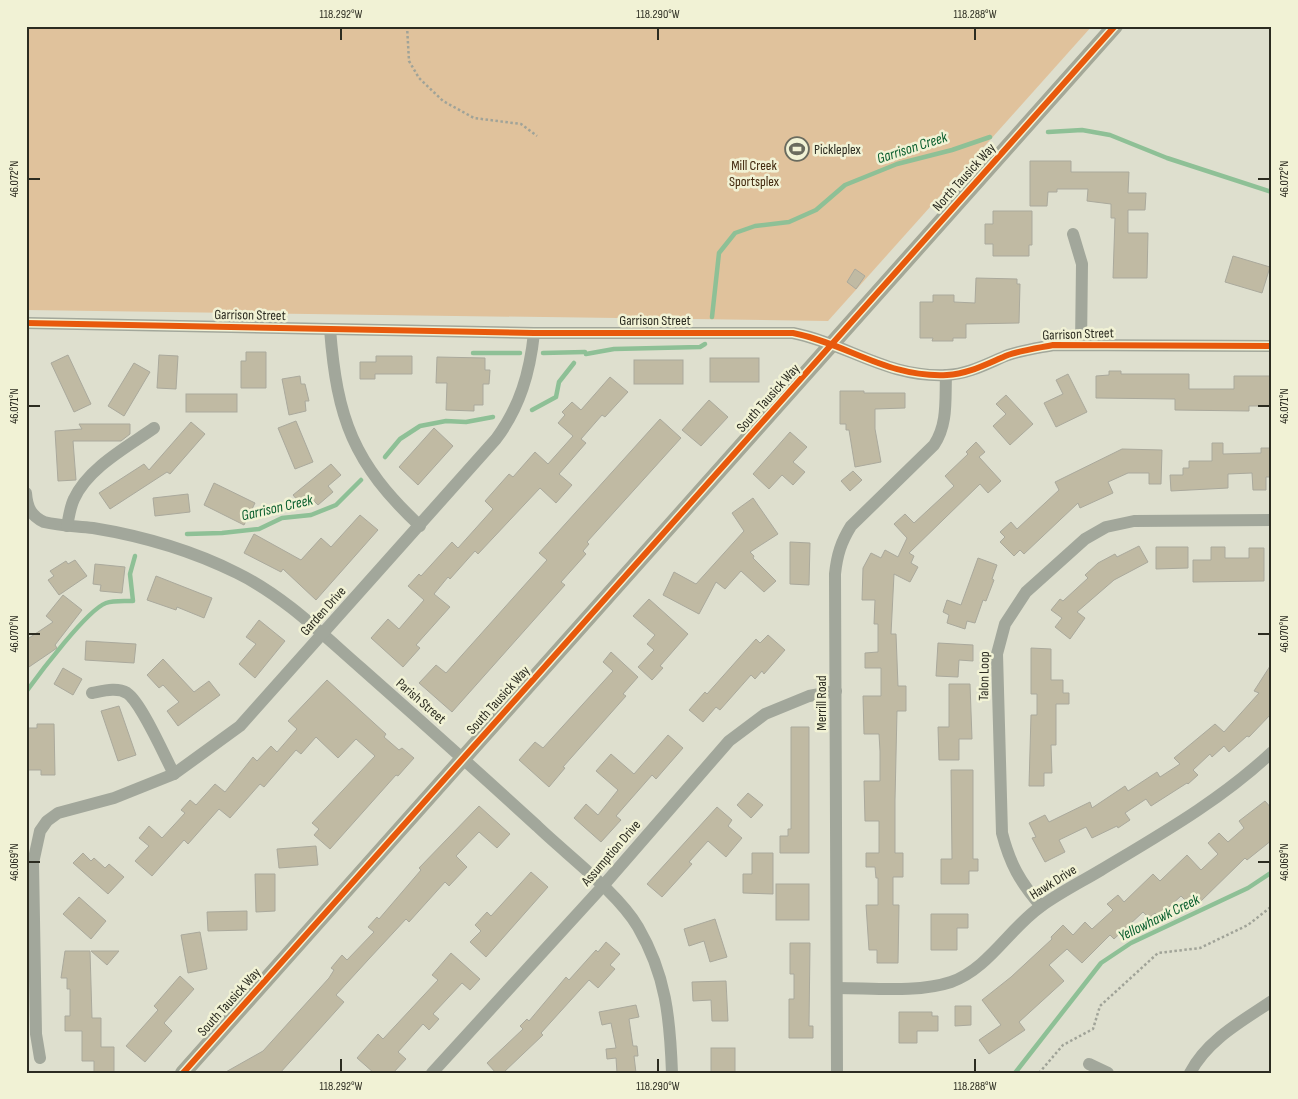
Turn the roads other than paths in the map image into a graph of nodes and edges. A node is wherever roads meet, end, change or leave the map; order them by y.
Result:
1 (1115, 26) edge
2 (1073, 234) dead end
3 (26, 323) edge
4 (330, 329) junction
5 (534, 332) junction
6 (832, 344) junction
7 (1082, 345) junction
8 (1272, 346) edge
9 (946, 375) junction
10 (154, 428) dead end
11 (26, 493) edge
12 (1272, 520) edge
13 (67, 526) junction
14 (420, 526) junction
15 (322, 634) junction
16 (836, 691) junction
17 (92, 693) dead end
18 (1271, 754) edge
19 (463, 758) junction
20 (174, 774) junction
21 (602, 887) junction
22 (1041, 906) junction
23 (838, 988) junction
24 (1272, 1001) edge
25 (40, 1058) dead end
26 (1089, 1064) dead end
27 (183, 1073) edge
28 (432, 1073) edge
29 (672, 1073) edge
30 (837, 1073) edge
31 (1108, 1073) edge
32 (1190, 1073) edge

1 - 6 main road, North Tausick Way
2 - 7 street
3 - 4 street, Garrison Street
4 - 5 street, Garrison Street
4 - 14 street
5 - 6 street, Garrison Street
5 - 14 street, Garden Drive
6 - 9 street, Garrison Street
6 - 19 main road, South Tausick Way
7 - 8 street, Garrison Street
7 - 9 street, Garrison Street
9 - 16 street, Merrill Road
10 - 13 street
11 - 13 street, Parish Street
12 - 22 street, Talon Loop
13 - 15 street, Parish Street
14 - 15 street, Garden Drive
15 - 19 street, Parish Street
15 - 20 street, Garden Drive
16 - 21 street, Assumption Drive
16 - 23 street, Merrill Road
17 - 20 street
18 - 22 street, Hawk Drive
19 - 21 street, Parish Street
19 - 27 main road, South Tausick Way
20 - 25 street, Garden Drive
21 - 28 street, Assumption Drive
21 - 29 street, Parish Street
22 - 23 street, Hawk Drive
23 - 30 street, Merrill Road
24 - 32 street
26 - 31 street

